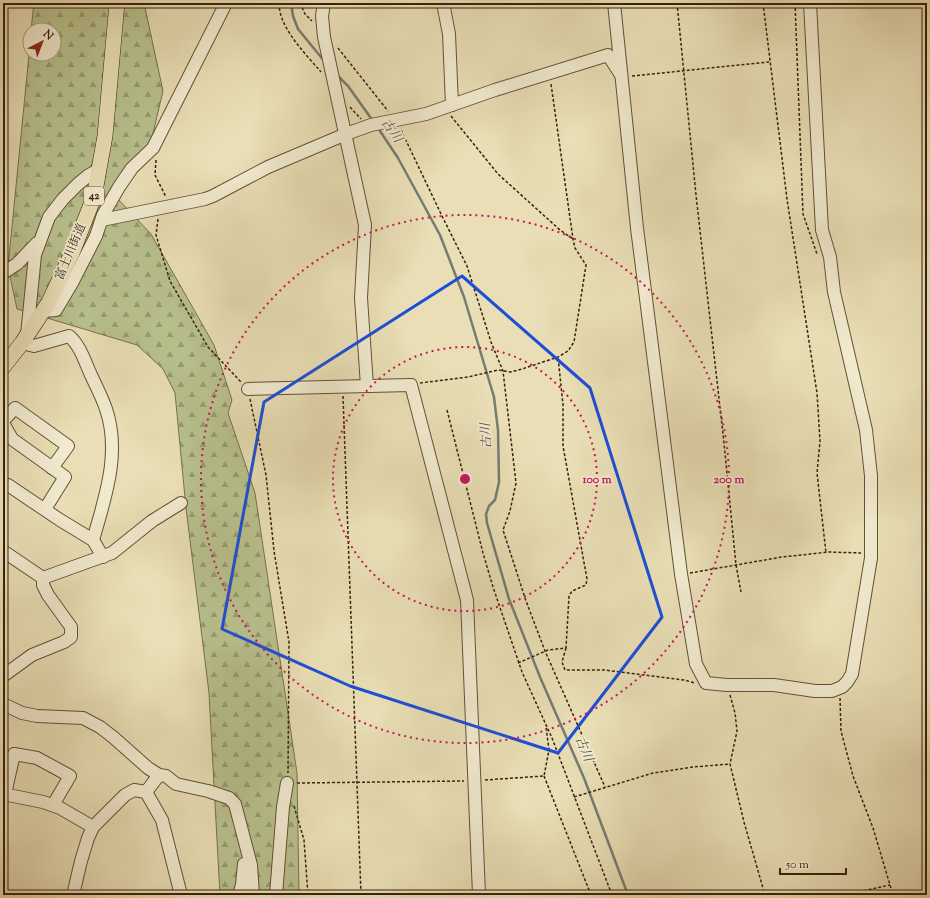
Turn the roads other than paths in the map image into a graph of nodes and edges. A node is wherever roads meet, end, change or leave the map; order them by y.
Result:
1 (117, 3) edge
2 (226, 3) edge
3 (324, 3) edge
4 (443, 3) edge
5 (614, 3) edge
6 (810, 3) edge
7 (622, 76) junction
8 (449, 106) junction
9 (346, 134) junction
10 (98, 170) junction
11 (102, 220) junction
12 (40, 239) junction
13 (3, 273) edge
14 (43, 311) junction
15 (24, 339) junction
16 (3, 367) edge
17 (367, 386) junction
18 (248, 389) road end
19 (3, 422) edge
20 (52, 468) junction
21 (8, 485) dead end
22 (181, 503) dead end
23 (45, 509) junction
24 (93, 540) junction
25 (3, 551) edge
26 (103, 556) junction
27 (43, 578) junction
28 (3, 676) edge
29 (3, 704) edge
30 (159, 775) junction
31 (288, 783) road end
32 (146, 792) junction
33 (4, 794) edge
34 (53, 805) junction
35 (237, 814) junction
36 (93, 827) junction
37 (73, 895) edge
38 (181, 895) edge
39 (240, 895) edge
40 (252, 895) edge
41 (276, 895) edge
42 (479, 895) edge

1 - 10 main road, 富士川街道 / 42
2 - 11 street
3 - 9 street
4 - 8 street
5 - 7 street
6 - 7 street
7 - 8 street
8 - 9 street
9 - 11 street
9 - 17 street
10 - 12 street
10 - 14 main road, 富士川街道 / 42
11 - 14 street
12 - 13 street
12 - 15 street
14 - 15 main road, 富士川街道 / 42
15 - 16 main road, 富士川街道 / 42
15 - 24 street
17 - 18 street
17 - 42 street
19 - 20 street
19 - 20 street
20 - 23 street
21 - 23 street
22 - 26 street
23 - 24 street
24 - 26 street
25 - 27 street
26 - 27 street
27 - 28 street
29 - 30 street
30 - 32 street
30 - 35 street
31 - 41 street
32 - 36 street
32 - 38 street
33 - 34 street
33 - 34 street
34 - 36 street
35 - 39 street
35 - 40 street
36 - 37 street

